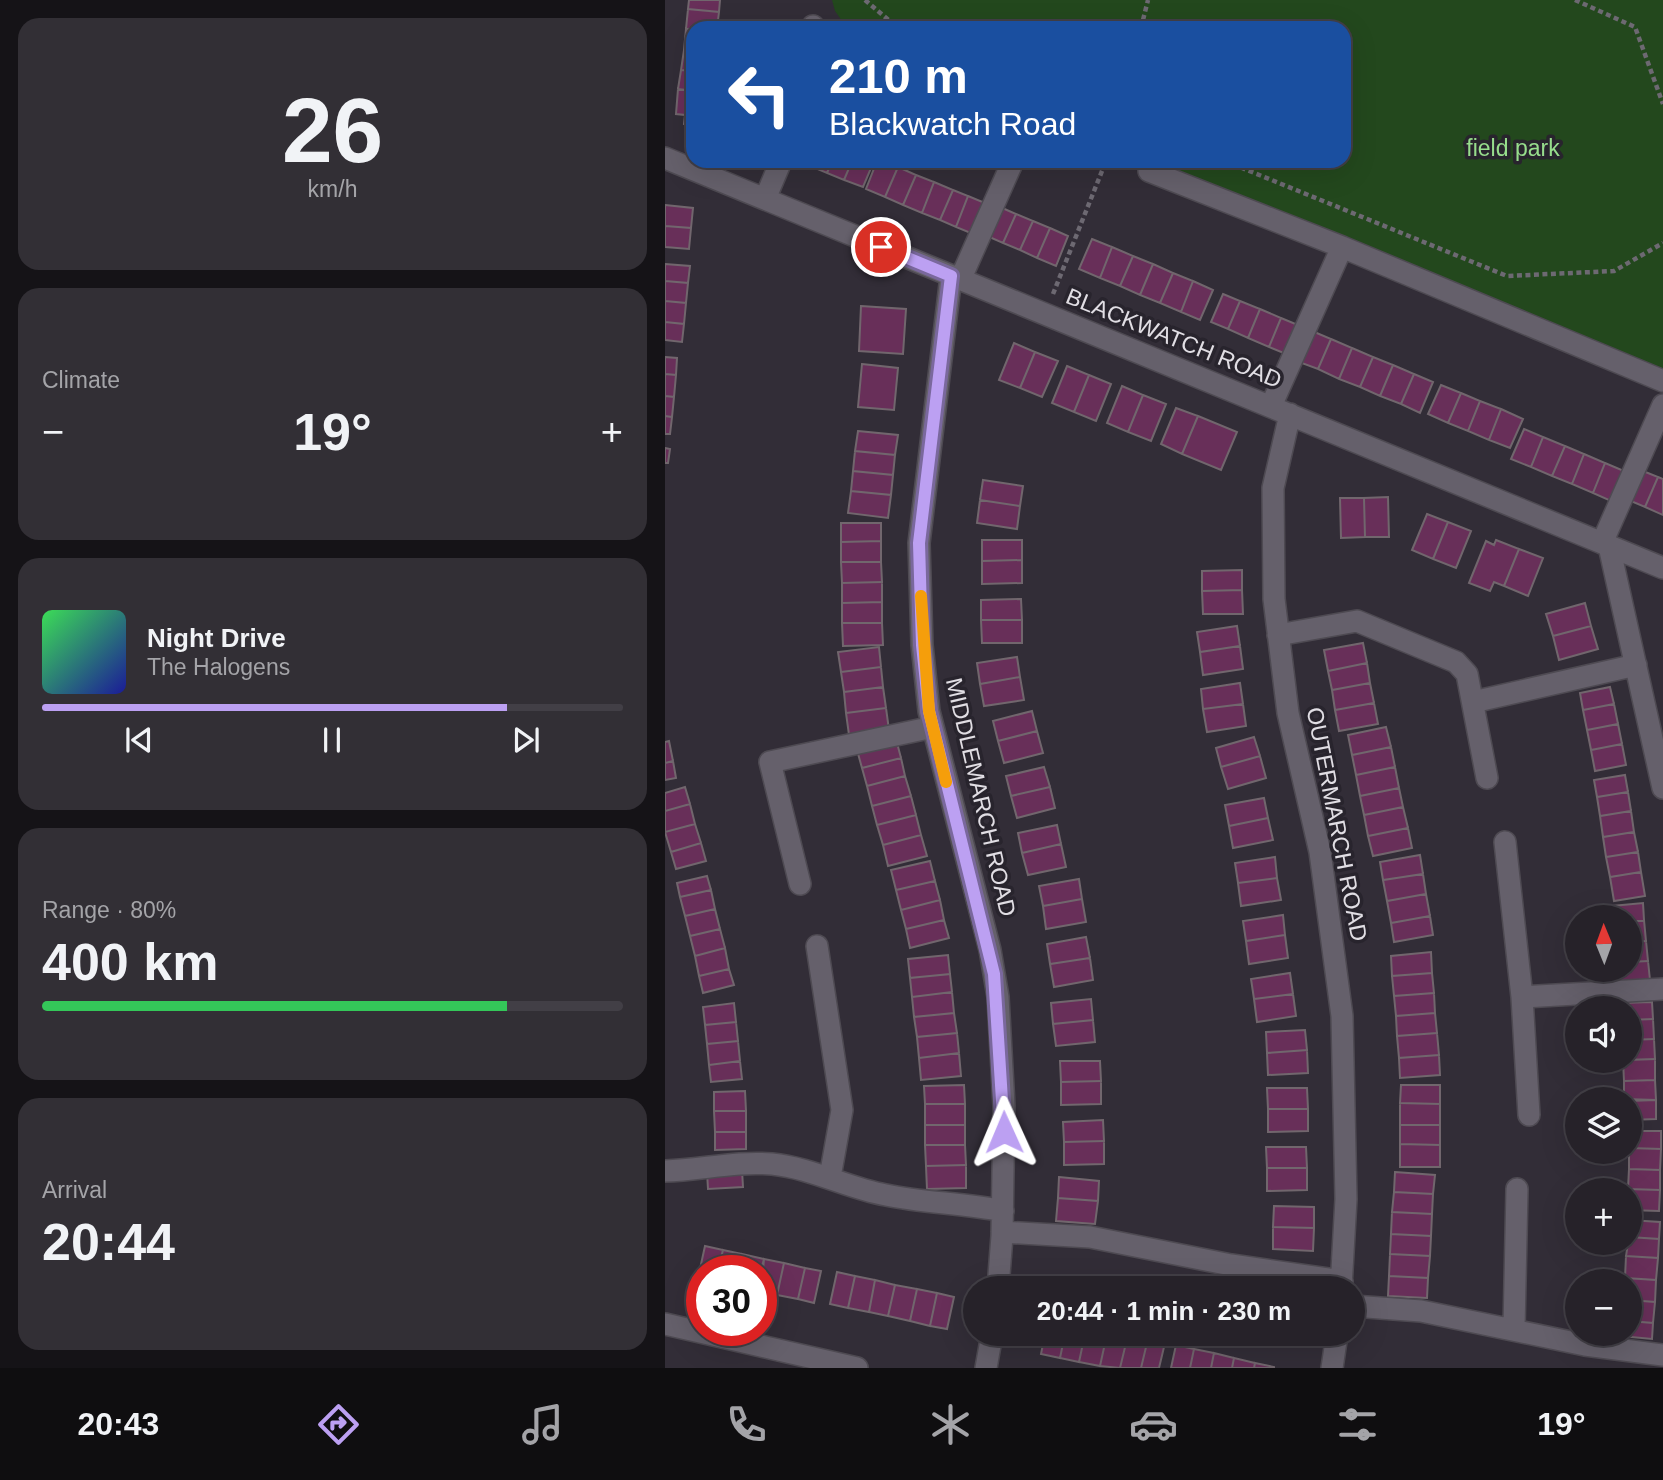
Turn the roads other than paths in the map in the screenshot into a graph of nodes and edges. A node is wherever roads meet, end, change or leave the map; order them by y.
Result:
1 (665, 158) edge
2 (686, 167) edge
3 (689, 168) edge
4 (778, 168) edge
5 (1010, 168) edge
6 (1149, 171) dead end
7 (765, 199) junction
8 (1342, 247) junction
9 (956, 278) junction
10 (1663, 381) edge
11 (1663, 405) edge
12 (1280, 410) junction
13 (1605, 544) junction
14 (1663, 568) edge
15 (1278, 635) junction
16 (1636, 665) junction
17 (1473, 702) junction
18 (933, 727) junction
19 (1487, 778) dead end
20 (1663, 788) edge
21 (1505, 842) dead end
22 (800, 884) dead end
23 (817, 946) dead end
24 (1663, 989) edge
25 (1522, 997) junction
26 (1529, 1115) dead end
27 (665, 1171) edge
28 (830, 1177) junction
29 (1517, 1189) dead end
30 (1003, 1221) junction
31 (999, 1276) edge
32 (1295, 1276) edge
33 (1342, 1276) edge
34 (1365, 1307) edge
35 (665, 1324) edge
36 (1514, 1328) junction
37 (990, 1346) edge
38 (1335, 1346) edge
39 (1663, 1355) edge
40 (857, 1368) edge
41 (986, 1368) edge
42 (1332, 1368) edge

1 - 2 street, BLACKWATCH ROAD
3 - 7 street, BLACKWATCH ROAD
4 - 7 street
5 - 9 street, MIDDLEMARCH ROAD
6 - 8 street
7 - 9 street, BLACKWATCH ROAD
8 - 10 street
8 - 12 street, OUTERMARCH ROAD
9 - 12 street, BLACKWATCH ROAD
9 - 18 street, MIDDLEMARCH ROAD
11 - 13 street
12 - 13 street, BLACKWATCH ROAD
12 - 15 street, OUTERMARCH ROAD
13 - 14 street, BLACKWATCH ROAD
13 - 16 street
15 - 17 street
15 - 33 street, OUTERMARCH ROAD
16 - 17 street
16 - 20 street
17 - 19 street
18 - 22 street
18 - 30 street, MIDDLEMARCH ROAD
21 - 25 street
23 - 28 street
24 - 25 street
25 - 26 street
27 - 28 street
28 - 30 street
29 - 36 street
30 - 31 street, MIDDLEMARCH ROAD
30 - 32 street
34 - 36 street
35 - 40 street
36 - 39 street
37 - 41 street
38 - 42 street

